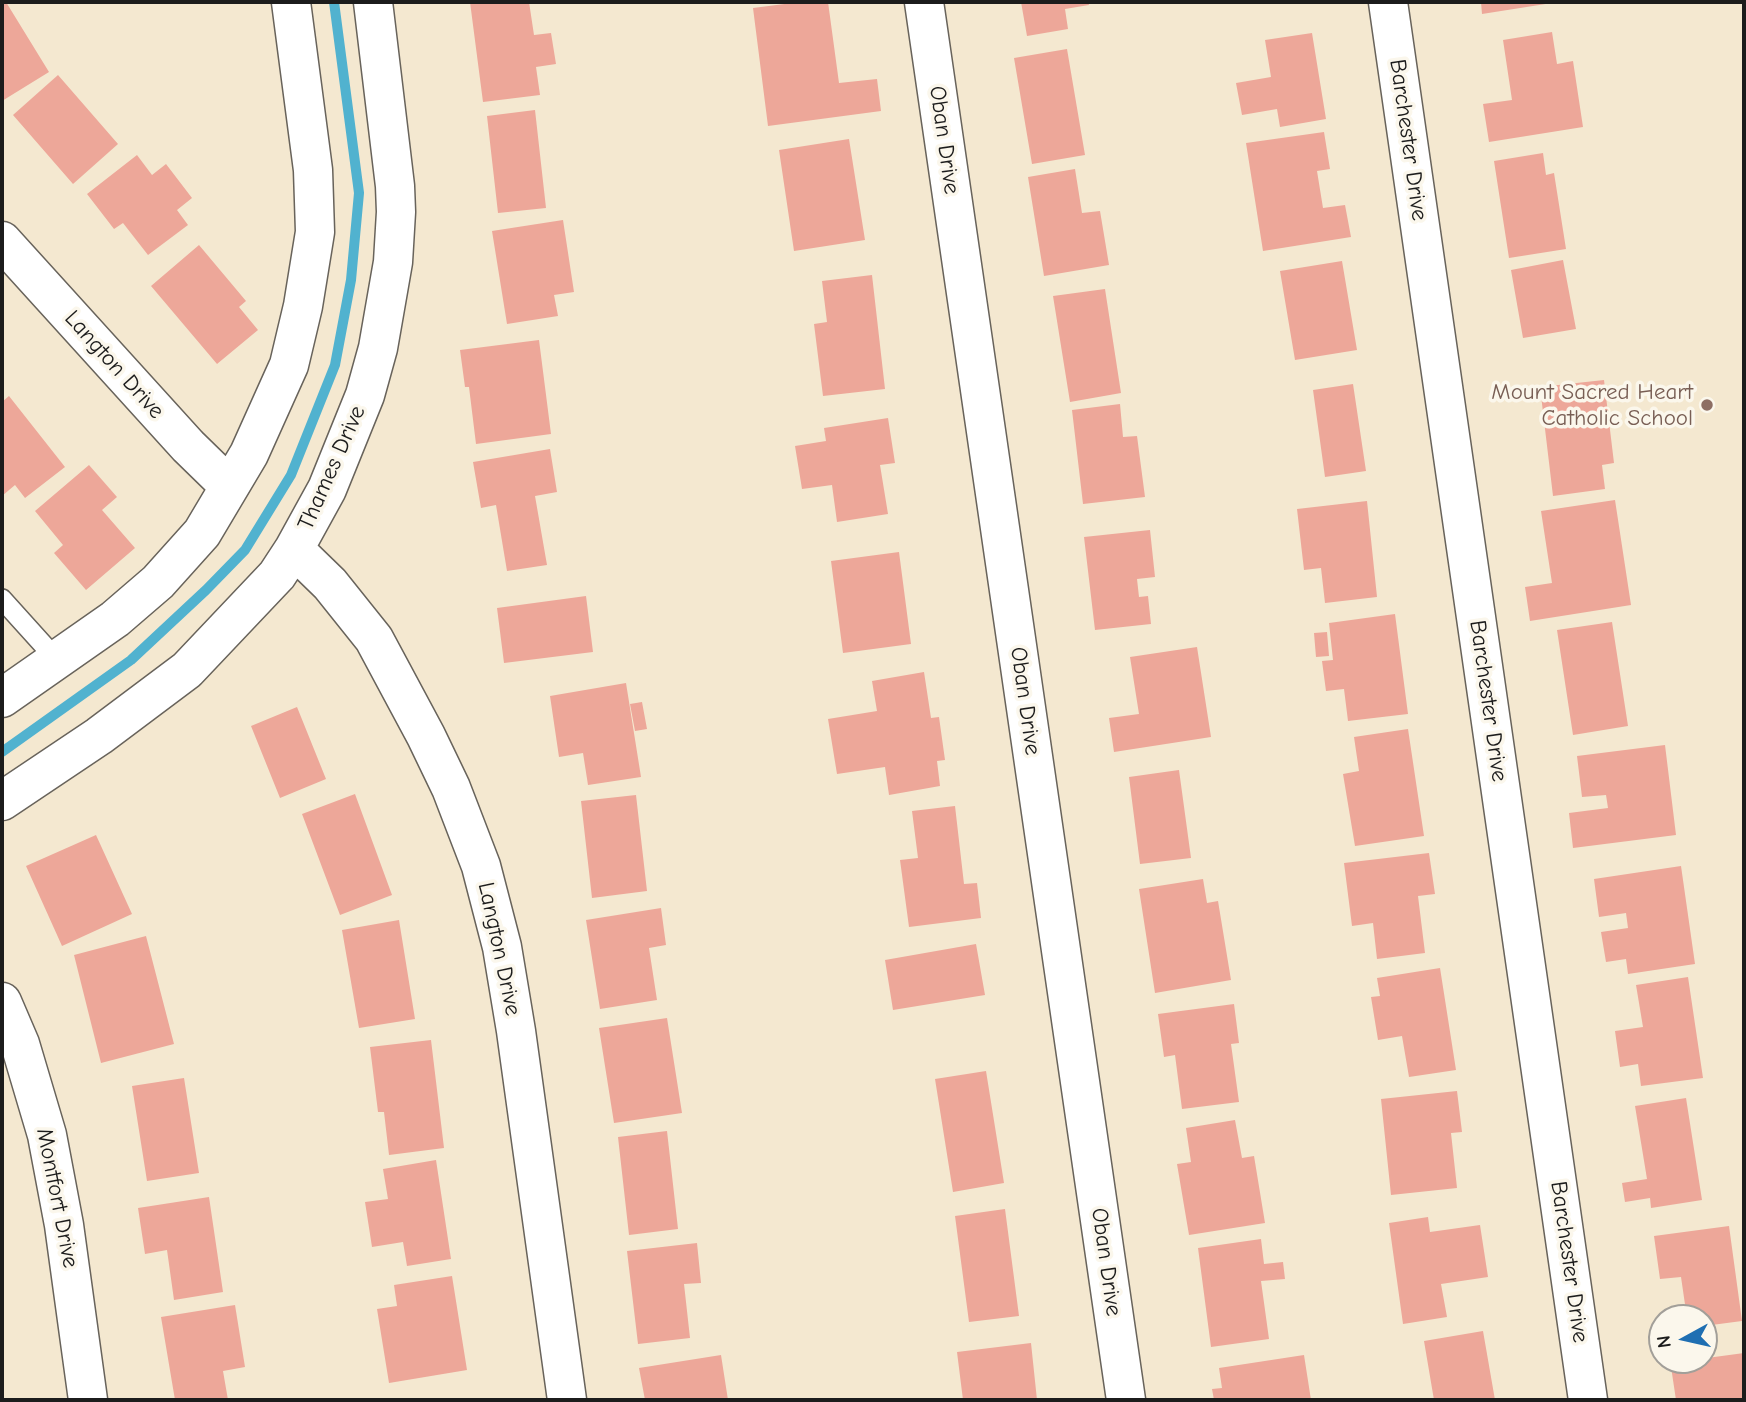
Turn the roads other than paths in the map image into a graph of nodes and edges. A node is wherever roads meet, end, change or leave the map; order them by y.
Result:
1 (291, 2) edge
2 (373, 2) edge
3 (924, 2) edge
4 (1388, 2) edge
5 (2, 241) edge
6 (229, 486) junction
7 (294, 549) junction
8 (2, 599) edge
9 (57, 660) junction
10 (2, 698) edge
11 (2, 802) edge
12 (2, 1002) edge
13 (88, 1400) edge
14 (567, 1400) edge
15 (1126, 1400) edge
16 (1588, 1400) edge

1 - 6 street
2 - 7 street, Thames Drive
3 - 15 street, Oban Drive
4 - 16 street, Barchester Drive
5 - 6 street, Langton Drive
6 - 9 street
7 - 11 street, Thames Drive
7 - 14 street, Langton Drive
8 - 9 lane
9 - 10 street
12 - 13 street, Montfort Drive

